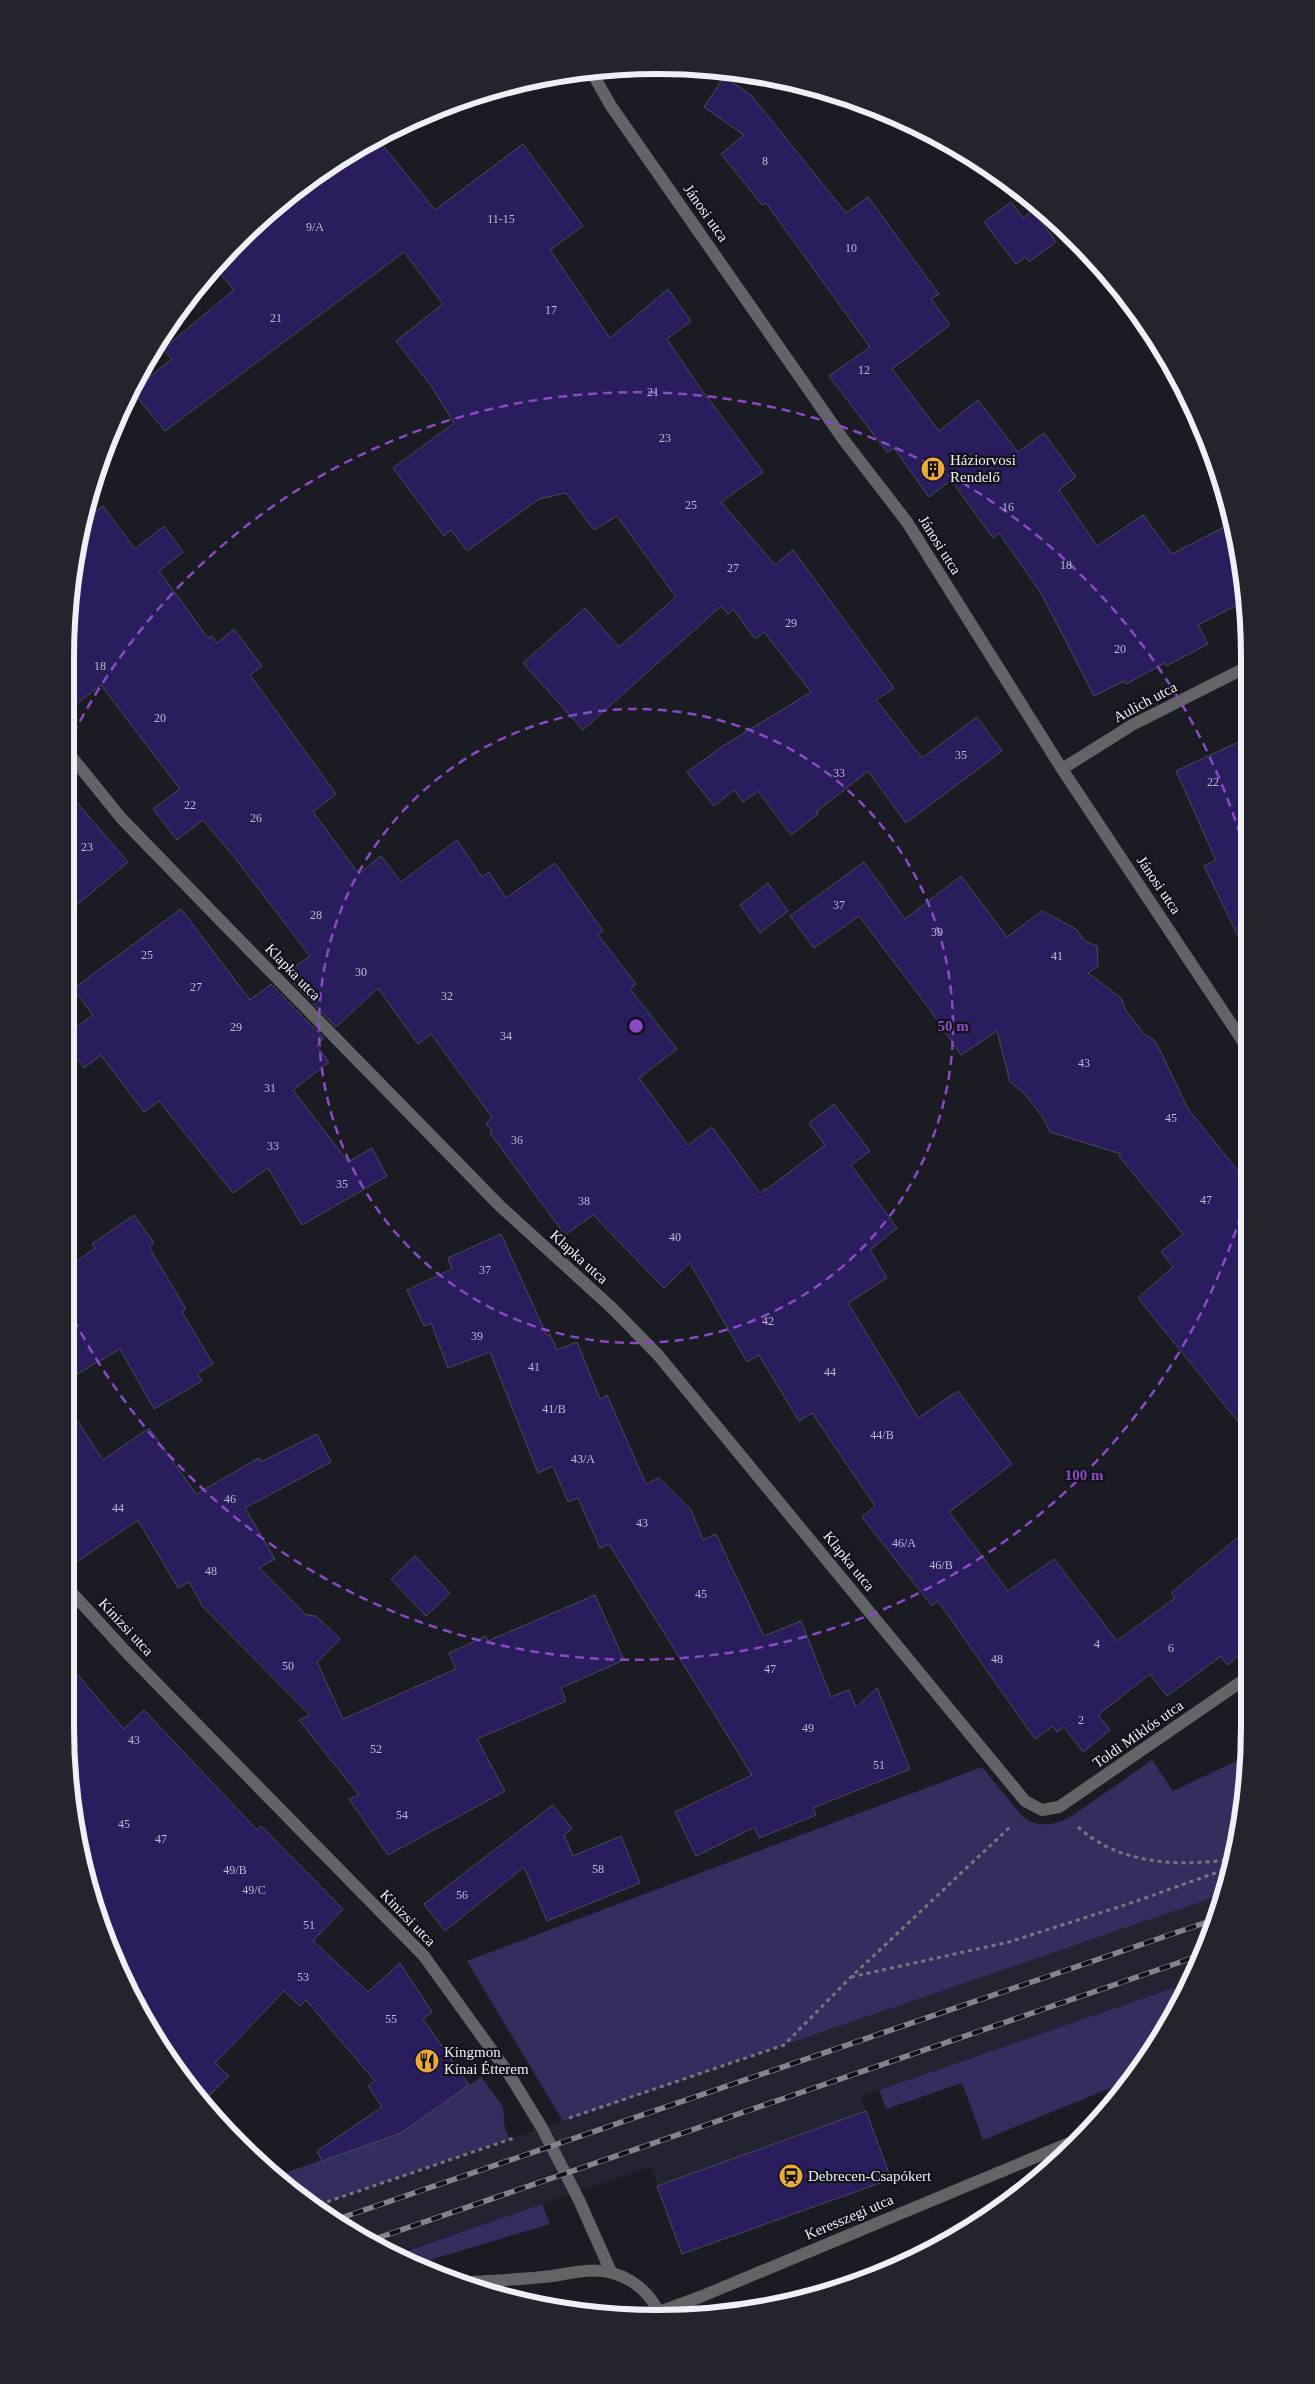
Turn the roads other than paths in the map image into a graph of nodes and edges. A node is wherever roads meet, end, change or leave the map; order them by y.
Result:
1 (595, 78) edge
2 (1241, 670) edge
3 (74, 760) edge
4 (1062, 769) junction
5 (1241, 1038) edge
6 (74, 1595) edge
7 (1241, 1682) edge
8 (1038, 1809) joint
9 (1063, 2146) edge
10 (610, 2272) junction
11 (478, 2282) edge
12 (657, 2310) edge
13 (672, 2310) edge

1 - 4 street, Jánosi utca
2 - 4 street, Aulich utca
3 - 8 street, Klapka utca
4 - 5 street, Jánosi utca
6 - 10 street, Kinizsi utca
7 - 8 street, Toldi Miklós utca
9 - 13 street, Keresszegi utca
10 - 11 street
10 - 12 street

